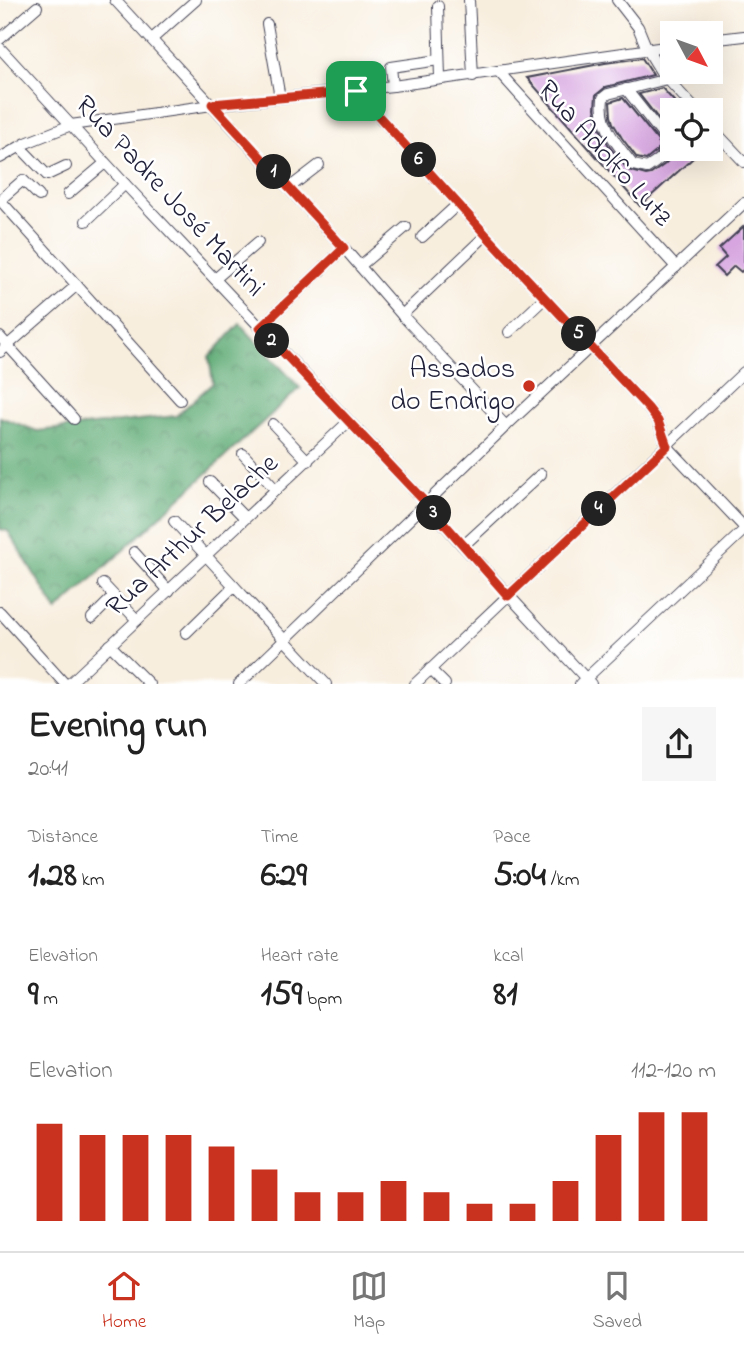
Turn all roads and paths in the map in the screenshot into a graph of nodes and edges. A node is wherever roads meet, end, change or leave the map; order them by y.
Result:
1 (115, 0) edge
2 (196, 0) edge
3 (469, 0) edge
4 (621, 2) edge
5 (438, 6) dead end
6 (37, 7) dead end
7 (267, 24) dead end
8 (744, 36) edge
9 (723, 38) edge
10 (152, 39) junction
11 (0, 40) edge
12 (660, 47) edge
13 (0, 48) edge
14 (646, 49) junction
15 (439, 60) junction
16 (660, 69) edge
17 (498, 71) junction
18 (473, 76) junction
19 (440, 79) junction
20 (660, 81) edge
21 (672, 84) edge
22 (393, 86) junction
23 (626, 89) junction
24 (356, 91) junction
25 (280, 98) junction
26 (685, 98) edge
27 (212, 104) junction
28 (71, 125) junction
29 (723, 140) edge
30 (20, 147) junction
31 (0, 158) edge
32 (744, 162) edge
33 (105, 163) junction
34 (319, 165) dead end
35 (66, 166) dead end
36 (125, 184) junction
37 (289, 188) junction
38 (68, 194) dead end
39 (39, 195) dead end
40 (0, 200) edge
41 (458, 204) junction
42 (742, 209) edge
43 (86, 221) dead end
44 (406, 227) dead end
45 (486, 235) junction
46 (422, 237) dead end
47 (258, 242) dead end
48 (344, 248) junction
49 (360, 266) junction
50 (676, 267) junction
51 (215, 279) junction
52 (77, 285) junction
53 (545, 298) junction
54 (402, 315) junction
55 (260, 328) junction
56 (509, 332) dead end
57 (0, 337) edge
58 (592, 347) junction
59 (4, 349) edge
60 (744, 372) edge
61 (180, 400) dead end
62 (74, 419) dead end
63 (348, 422) junction
64 (273, 424) dead end
65 (506, 426) junction
66 (667, 446) junction
67 (243, 454) dead end
68 (308, 461) junction
69 (541, 474) dead end
70 (210, 482) dead end
71 (276, 489) junction
72 (427, 504) junction
73 (245, 518) junction
74 (174, 521) dead end
75 (744, 528) edge
76 (463, 546) junction
77 (134, 552) dead end
78 (205, 555) junction
79 (103, 584) dead end
80 (234, 586) junction
81 (169, 590) junction
82 (114, 596) junction
83 (508, 596) junction
84 (0, 612) edge
85 (92, 618) dead end
86 (136, 620) junction
87 (186, 633) dead end
88 (286, 640) junction
89 (110, 645) junction
90 (430, 669) junction
91 (585, 682) edge
92 (67, 684) edge
93 (149, 684) edge
94 (239, 684) edge
95 (326, 684) edge
96 (415, 684) edge
97 (445, 684) edge

1 - 10 street
2 - 10 street
3 - 18 street
4 - 14 street
5 - 15 street
6 - 11 street
7 - 25 street
8 - 9 street
10 - 27 street
12 - 14 street
13 - 28 street, Rua Padre José Martini
14 - 16 street
14 - 17 street
15 - 19 street
15 - 22 street
17 - 18 street
17 - 50 street, Rua Adolfo Lutz
18 - 19 street
19 - 22 street
20 - 23 street
21 - 26 street
22 - 24 street
23 - 23 street
24 - 25 street
24 - 41 street
25 - 27 street
27 - 28 street
27 - 37 street
28 - 30 street
28 - 33 street, Rua Padre José Martini
29 - 32 street
30 - 31 street
30 - 35 street
33 - 36 street, Rua Padre José Martini
33 - 38 street
34 - 37 street
36 - 43 street
36 - 51 street, Rua Padre José Martini
37 - 48 street
39 - 40 street
40 - 52 street
41 - 45 street
41 - 46 street
42 - 50 street
44 - 49 street
45 - 53 street
45 - 54 street
47 - 51 street
48 - 49 street
48 - 55 street
49 - 54 street
50 - 58 street
51 - 55 street, Rua Padre José Martini
52 - 59 street
52 - 61 street
53 - 56 street
53 - 58 street
54 - 65 street
55 - 63 street, Rua Padre José Martini
57 - 59 street
58 - 65 street
58 - 66 street
59 - 62 street
60 - 66 street
63 - 68 street, Rua Arthur Belache
63 - 72 street, Rua Padre José Martini
64 - 68 street
65 - 72 street
66 - 75 street
66 - 83 street
67 - 71 street
68 - 71 street, Rua Arthur Belache
69 - 76 street
70 - 73 street
71 - 73 street, Rua Arthur Belache
72 - 76 street, Rua Padre José Martini
72 - 88 street
73 - 78 street, Rua Arthur Belache
74 - 78 street
75 - 91 street
76 - 83 street, Rua Padre José Martini
77 - 81 street
78 - 80 street
78 - 81 street, Rua Arthur Belache
79 - 82 street
80 - 87 street
80 - 88 street
81 - 86 street, Rua Arthur Belache
82 - 85 street
82 - 86 street
83 - 90 street
83 - 91 street, Rua Padre José Martini
84 - 92 street
86 - 89 street, Rua Arthur Belache
88 - 94 street
88 - 95 street
89 - 92 street, Rua Arthur Belache
89 - 93 street
90 - 96 street
90 - 97 street

